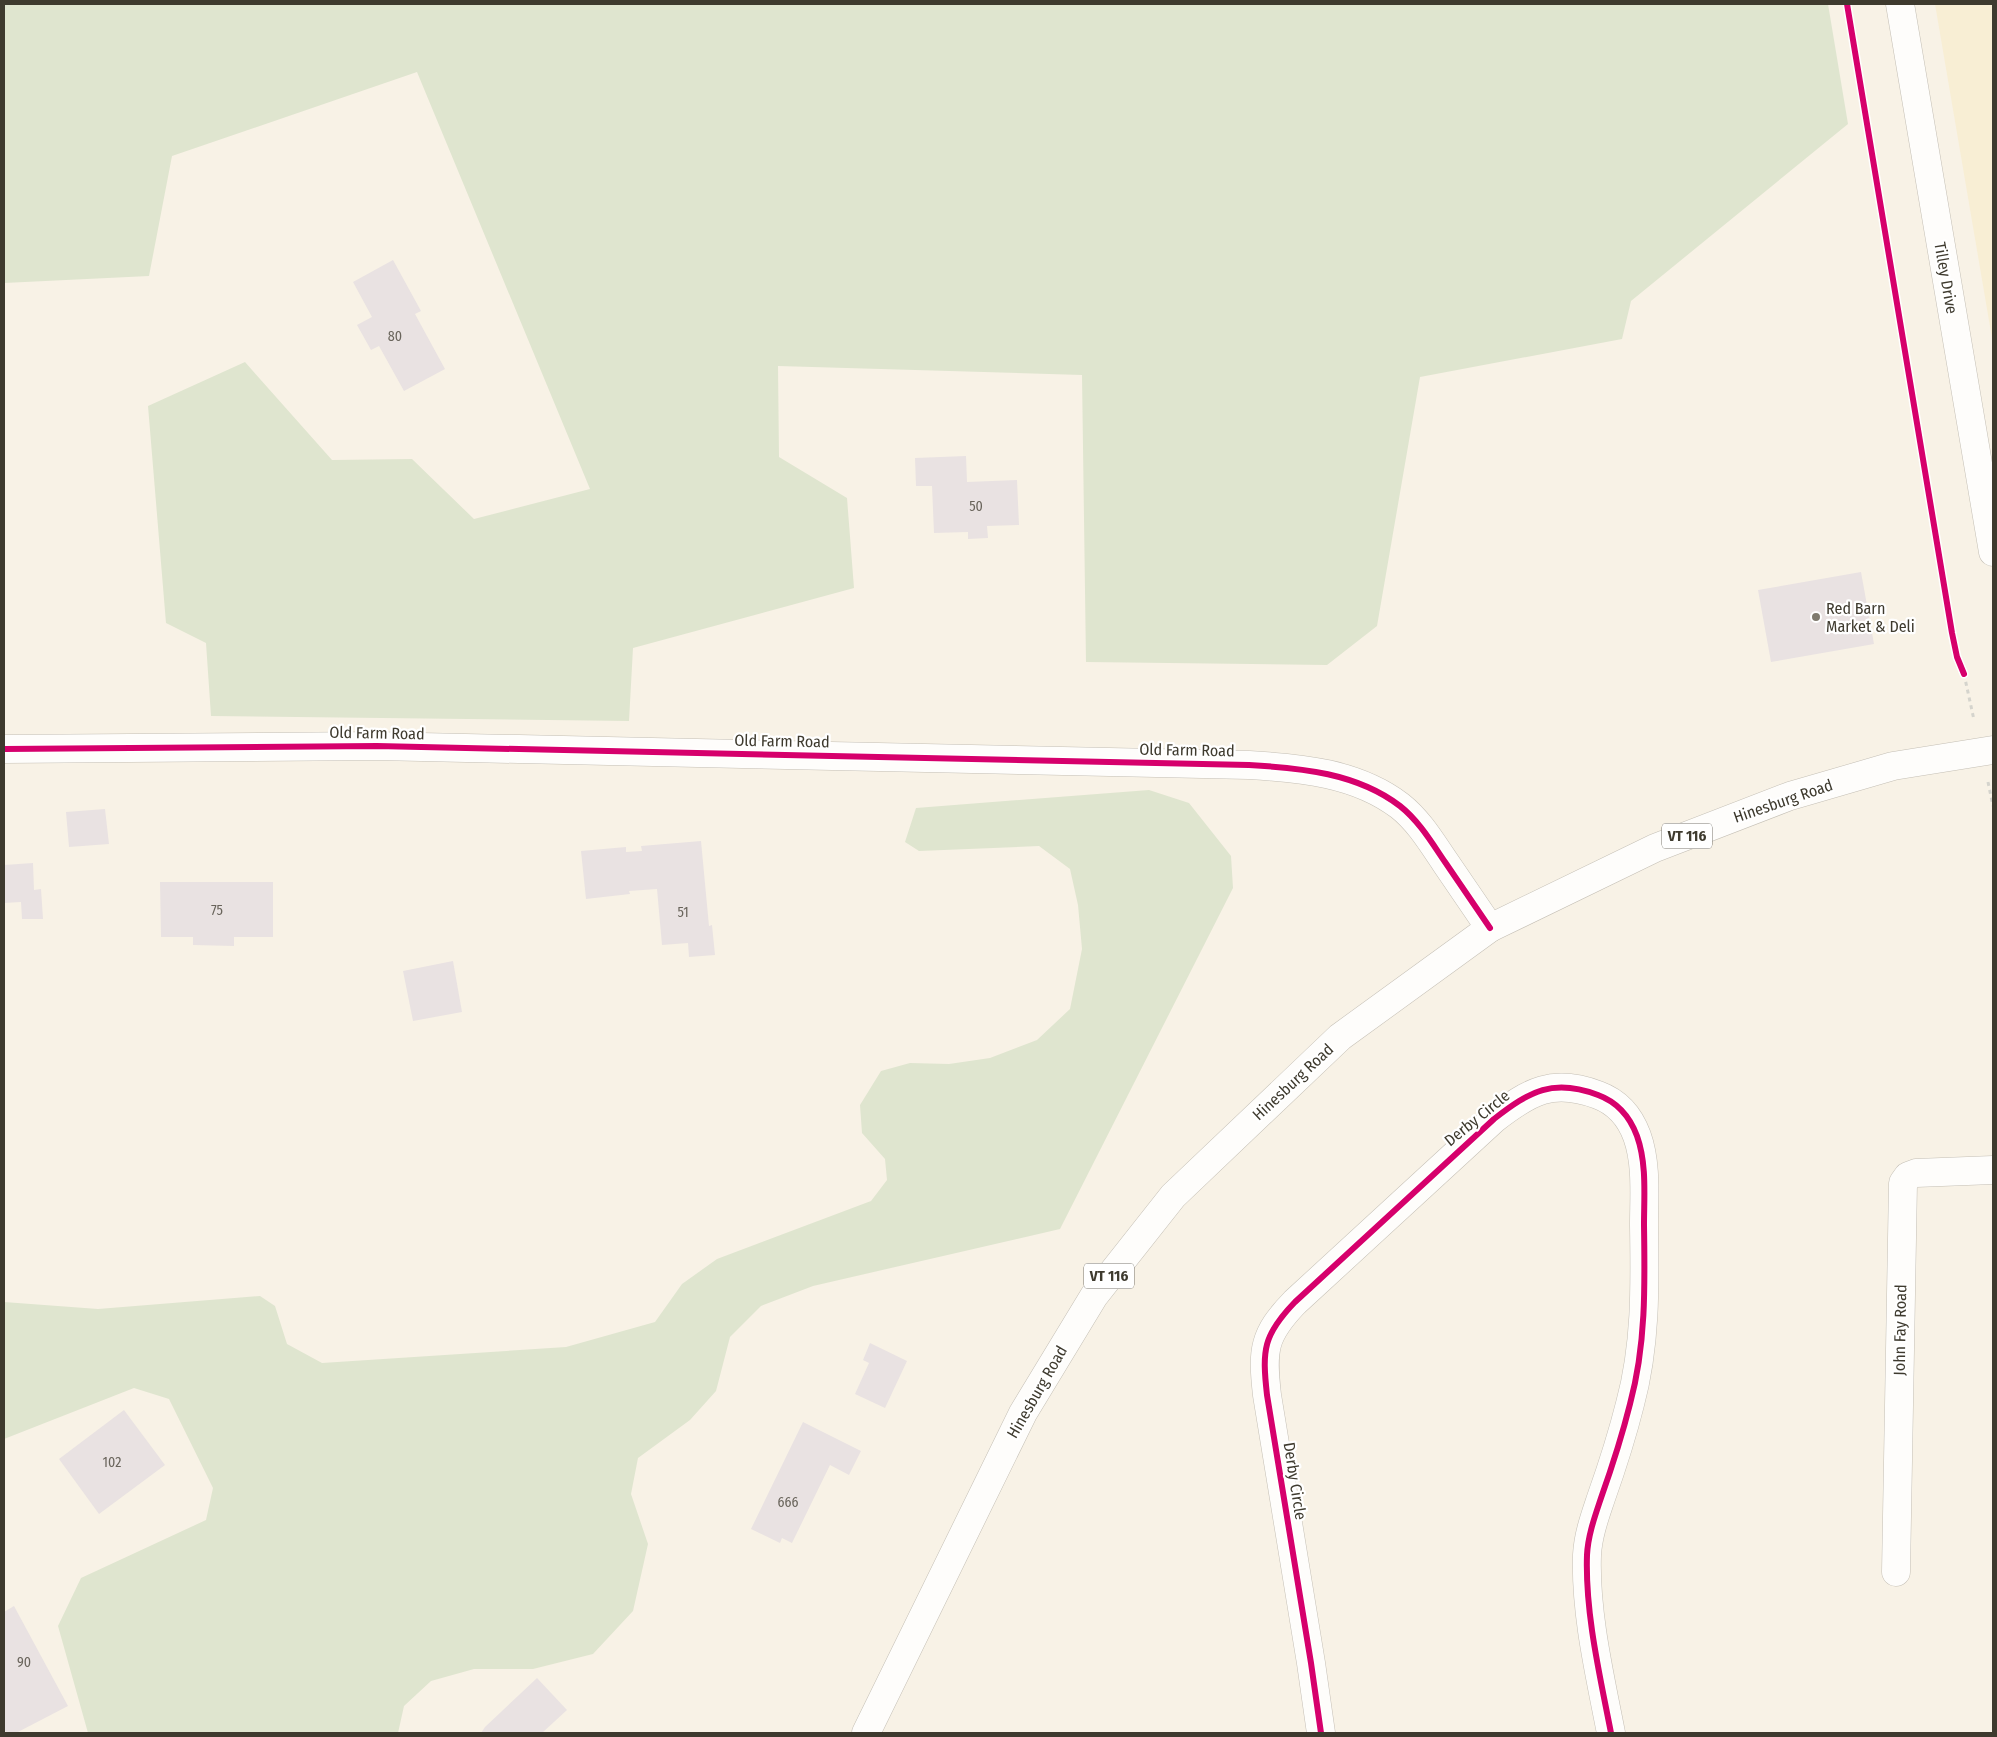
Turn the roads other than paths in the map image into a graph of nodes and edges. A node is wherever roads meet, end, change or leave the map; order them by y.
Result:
1 (1900, 4) edge
2 (1993, 552) edge
3 (4, 749) edge
4 (1993, 750) edge
5 (1490, 928) junction
6 (1993, 1170) edge
7 (1896, 1572) dead end
8 (866, 1733) edge
9 (1321, 1733) edge
10 (1611, 1733) edge

1 - 2 street, Tilley Drive
3 - 5 street, Old Farm Road
4 - 5 street, Hinesburg Road / VT 116
5 - 8 street, Hinesburg Road / VT 116
6 - 7 street, John Fay Road
9 - 10 street, Derby Circle

